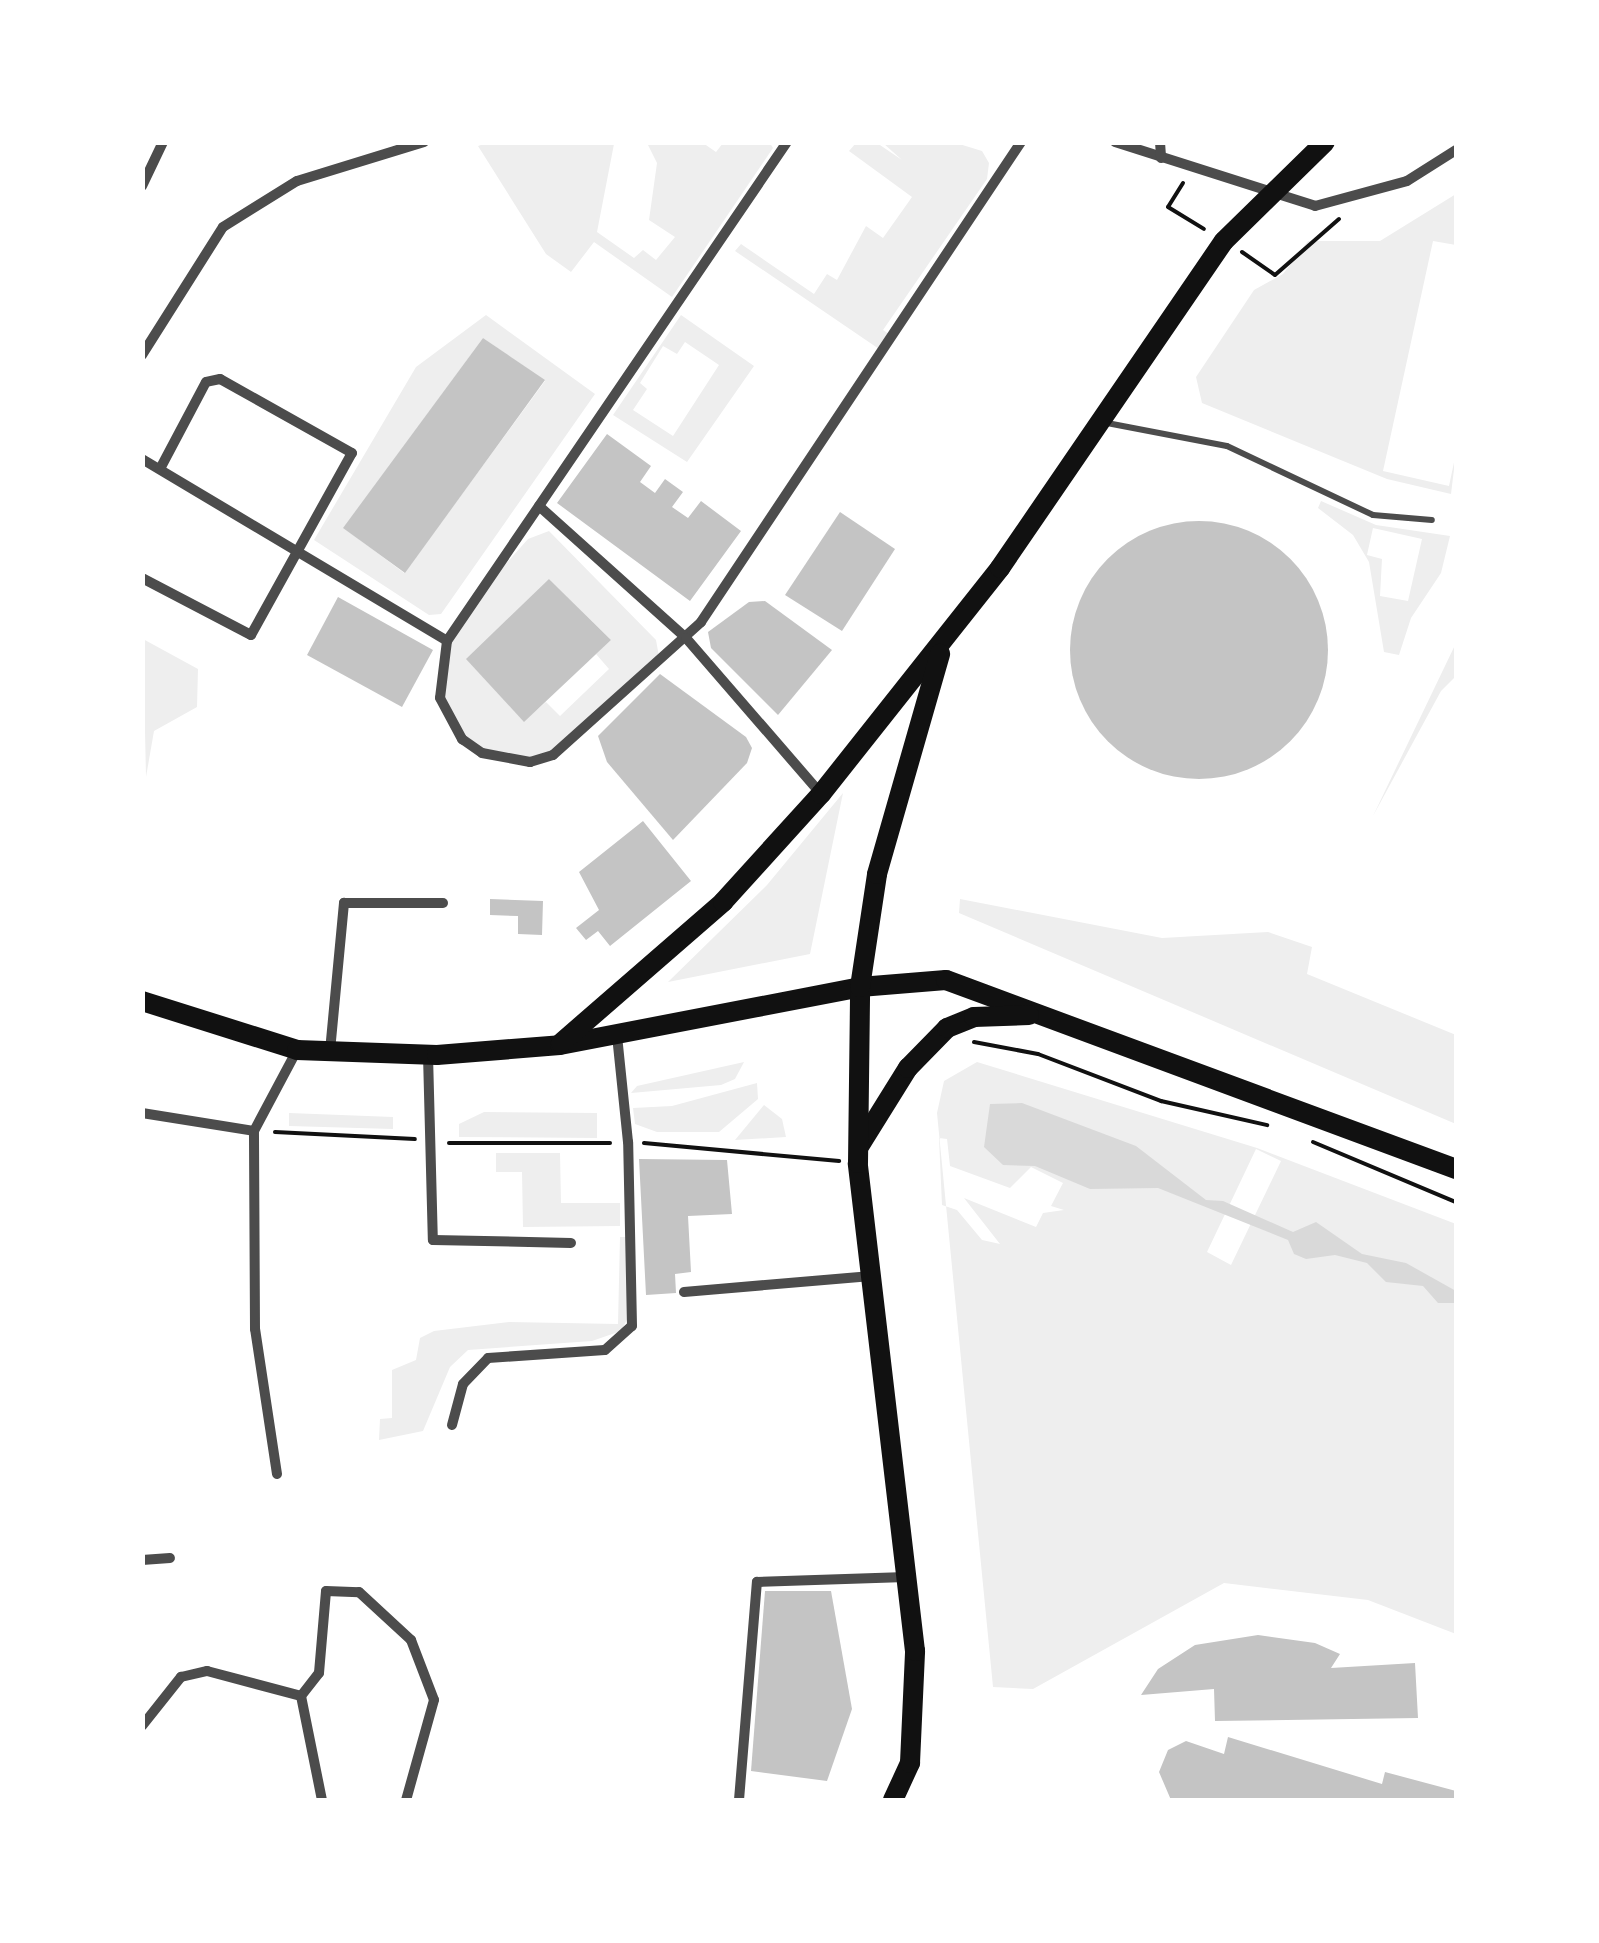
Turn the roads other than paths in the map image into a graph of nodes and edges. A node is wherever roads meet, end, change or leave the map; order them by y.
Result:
1 (163, 142) edge
2 (424, 142) edge
3 (787, 142) edge
4 (1020, 142) edge
5 (1115, 142) edge
6 (1160, 142) edge
7 (1325, 142) edge
8 (1456, 150) edge
9 (1161, 158) junction
10 (142, 186) edge
11 (1266, 196) junction
12 (142, 356) edge
13 (1100, 422) junction
14 (142, 460) edge
15 (160, 469) junction
16 (539, 506) junction
17 (1432, 520) dead end
18 (299, 550) junction
19 (142, 578) edge
20 (686, 638) junction
21 (447, 641) junction
22 (943, 642) junction
23 (820, 794) junction
24 (443, 903) dead end
25 (860, 987) junction
26 (142, 1001) edge
27 (1042, 1014) junction
28 (618, 1036) junction
29 (560, 1045) junction
30 (297, 1050) junction
31 (330, 1052) junction
32 (428, 1055) junction
33 (142, 1113) edge
34 (254, 1131) junction
35 (858, 1155) junction
36 (1456, 1170) edge
37 (571, 1242) dead end
38 (872, 1276) junction
39 (684, 1292) dead end
40 (452, 1425) dead end
41 (277, 1474) dead end
42 (170, 1558) dead end
43 (142, 1560) edge
44 (906, 1577) junction
45 (301, 1696) junction
46 (142, 1726) edge
47 (322, 1800) edge
48 (406, 1800) edge
49 (740, 1800) edge
50 (893, 1800) edge

1 - 10 street
2 - 12 street
3 - 16 street
4 - 20 street
5 - 9 street
6 - 9 street
7 - 11 main road
8 - 11 street
9 - 11 street
11 - 13 main road
13 - 17 lane
13 - 22 main road
14 - 15 street
15 - 18 street
15 - 18 street
16 - 20 street
16 - 21 street
18 - 19 street
18 - 21 street
20 - 21 street
20 - 23 street
22 - 23 main road
22 - 25 main road
23 - 29 main road
24 - 31 street
25 - 27 main road
25 - 28 main road
25 - 35 main road
26 - 30 main road
27 - 35 main road
27 - 36 main road
28 - 29 main road
28 - 40 street
29 - 32 main road
30 - 31 main road
30 - 34 street
31 - 32 main road
32 - 37 street
33 - 34 street
34 - 41 street
35 - 38 main road
38 - 39 street
38 - 44 main road
42 - 43 street
44 - 49 street
44 - 50 main road
45 - 46 street
45 - 47 street
45 - 48 street

